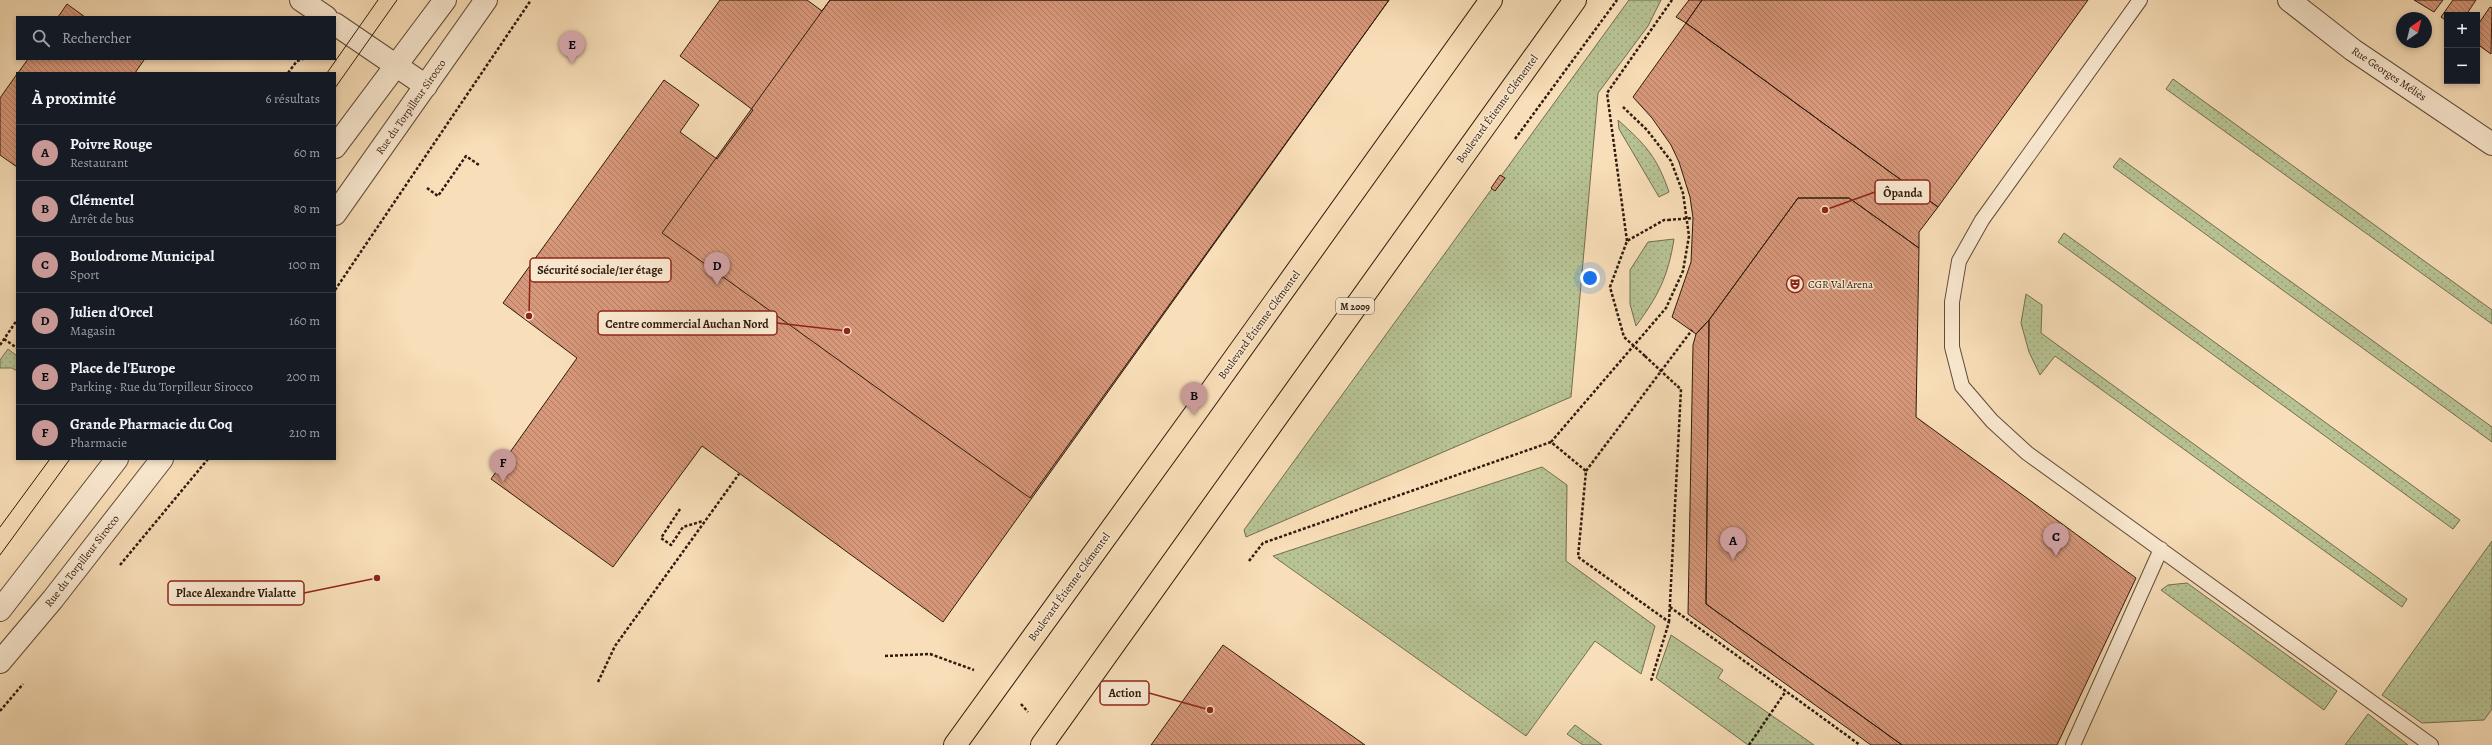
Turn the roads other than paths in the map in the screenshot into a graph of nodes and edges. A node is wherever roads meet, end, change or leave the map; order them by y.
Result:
1 (301, 0) edge
2 (445, 0) edge
3 (486, 0) edge
4 (1491, 0) edge
5 (1575, 0) edge
6 (2140, 0) edge
7 (2289, 0) edge
8 (325, 16) edge
9 (336, 25) edge
10 (395, 65) junction
11 (426, 86) junction
12 (2492, 144) edge
13 (336, 146) edge
14 (336, 213) edge
15 (115, 460) edge
16 (161, 460) edge
17 (2161, 549) junction
18 (0, 610) edge
19 (0, 662) edge
20 (954, 745) edge
21 (1042, 745) edge
22 (2073, 745) edge
23 (2431, 745) edge

1 - 8 street
2 - 10 street
3 - 11 street, Rue du Torpilleur Sirocco
4 - 20 main road, Boulevard Étienne Clémentel
5 - 21 main road, Boulevard Étienne Clémentel / M 2009
6 - 17 lane
7 - 12 street, Rue Georges Méliès
9 - 10 street
10 - 11 street
10 - 13 street
11 - 14 street, Rue du Torpilleur Sirocco
15 - 18 street
16 - 19 street, Rue du Torpilleur Sirocco
17 - 22 lane
17 - 23 lane

